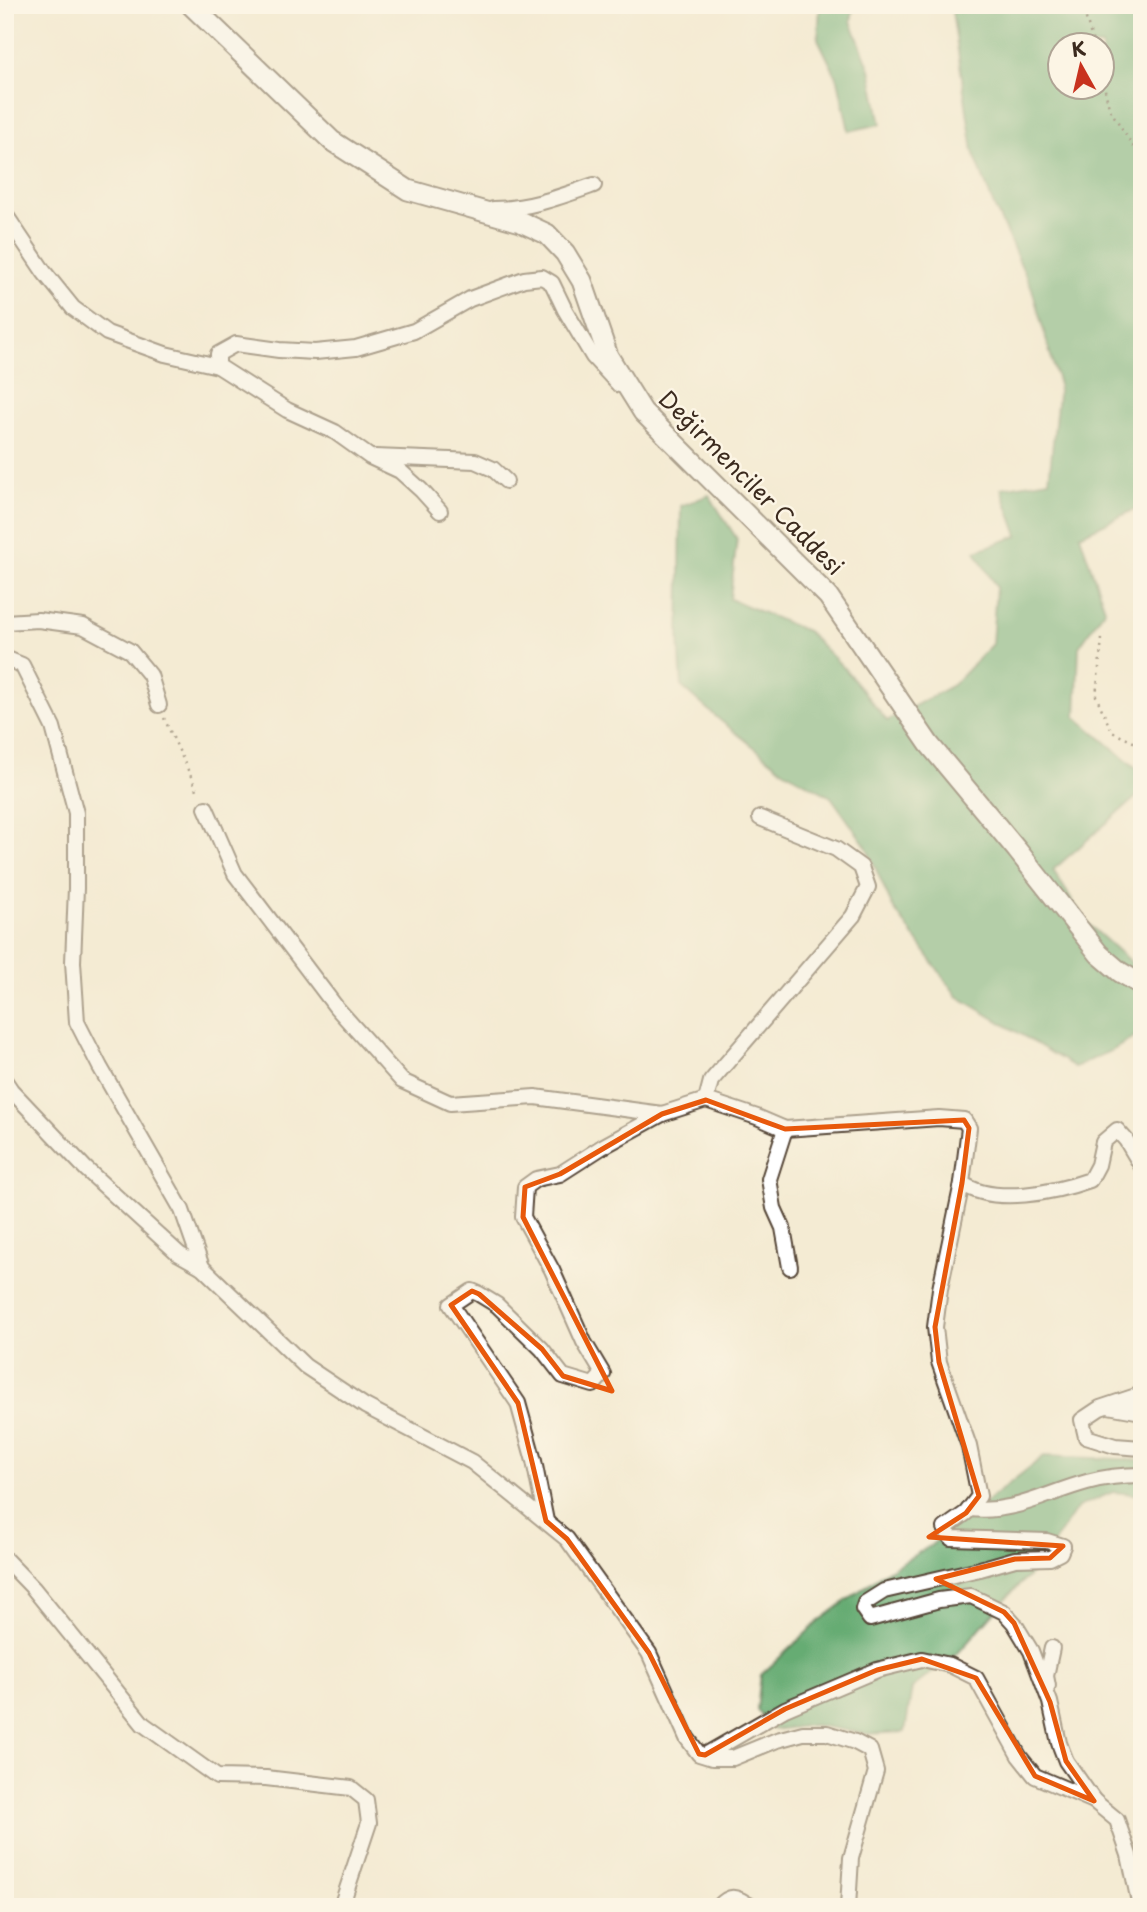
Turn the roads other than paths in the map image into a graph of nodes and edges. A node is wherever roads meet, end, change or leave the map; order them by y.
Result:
1 (191, 5) edge
2 (594, 185) dead end
3 (474, 209) junction
4 (5, 214) edge
5 (218, 366) junction
6 (643, 412) junction
7 (370, 457) junction
8 (506, 481) dead end
9 (440, 511) dead end
10 (5, 622) edge
11 (5, 658) edge
12 (159, 705) road end
13 (205, 808) road end
14 (760, 818) dead end
15 (1142, 985) edge
16 (5, 1081) edge
17 (705, 1100) junction
18 (662, 1114) junction
19 (785, 1129) junction
20 (1142, 1167) edge
21 (962, 1183) junction
22 (202, 1267) junction
23 (790, 1267) dead end
24 (1142, 1394) edge
25 (1107, 1405) junction
26 (1142, 1412) edge
27 (1142, 1447) edge
28 (1142, 1475) edge
29 (970, 1508) junction
30 (546, 1521) junction
31 (5, 1559) edge
32 (1052, 1648) dead end
33 (1050, 1702) junction
34 (705, 1755) junction
35 (1094, 1801) junction
36 (341, 1907) edge
37 (718, 1907) edge
38 (750, 1907) edge
39 (848, 1907) edge
40 (1140, 1907) edge

1 - 3 main road, Değirmenciler Caddesi
2 - 3 street
3 - 6 main road, Değirmenciler Caddesi
4 - 5 street
5 - 6 street
5 - 7 street
6 - 15 main road, Değirmenciler Caddesi
7 - 8 street
7 - 9 street
10 - 12 street
11 - 22 street
13 - 18 street
14 - 17 street
16 - 22 street
17 - 18 street
17 - 19 street
18 - 30 street
19 - 21 street
19 - 23 street
20 - 21 street
21 - 29 street
22 - 30 street
24 - 25 street
25 - 26 street
25 - 27 street
28 - 29 street
29 - 33 street
30 - 34 street
31 - 36 street
32 - 33 street
33 - 35 street
34 - 35 street
34 - 39 street
35 - 40 street
37 - 38 street

